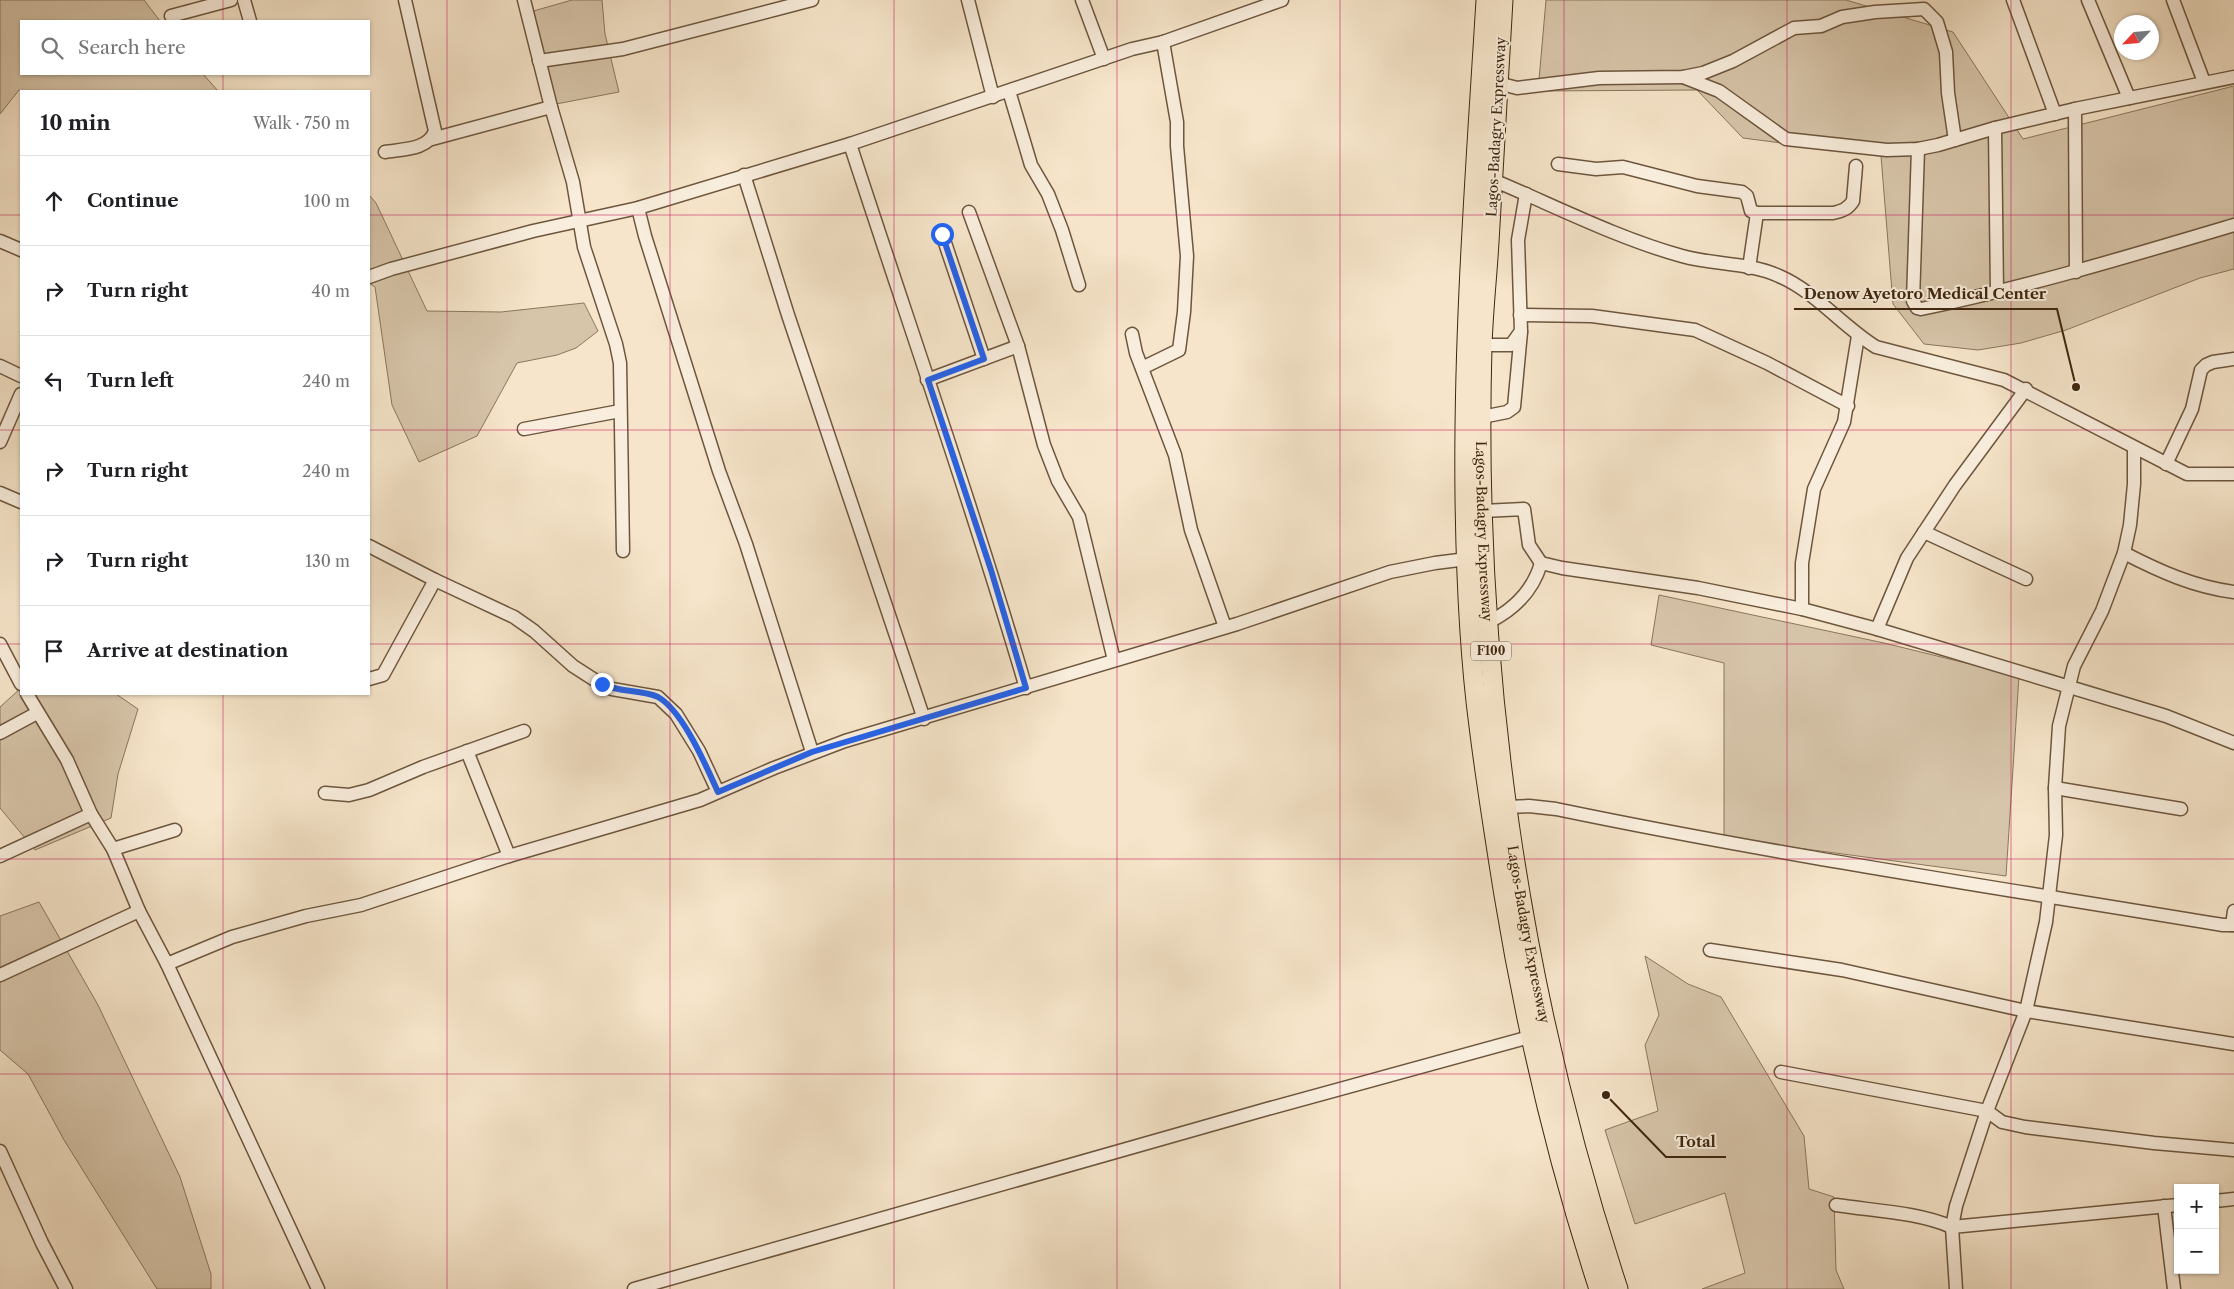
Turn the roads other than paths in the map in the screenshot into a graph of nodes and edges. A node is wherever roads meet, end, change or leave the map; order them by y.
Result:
1 (231, 0) edge
2 (244, 0) edge
3 (406, 0) edge
4 (524, 0) edge
5 (812, 0) edge
6 (968, 0) edge
7 (1082, 0) edge
8 (1282, 0) edge
9 (1486, 0) edge
10 (1503, 0) edge
11 (2013, 0) edge
12 (2088, 0) edge
13 (2173, 0) edge
14 (171, 16) dead end
15 (250, 20) edge
16 (1163, 42) junction
17 (1104, 59) junction
18 (539, 61) junction
19 (1683, 77) junction
20 (2234, 77) edge
21 (2204, 82) junction
22 (1498, 83) junction
23 (1009, 91) junction
24 (993, 97) junction
25 (2129, 98) junction
26 (551, 107) junction
27 (2075, 109) junction
28 (2055, 114) junction
29 (1995, 128) junction
30 (432, 139) junction
31 (1954, 140) junction
32 (850, 144) junction
33 (1918, 149) junction
34 (385, 152) dead end
35 (1558, 164) dead end
36 (1856, 166) dead end
37 (744, 175) junction
38 (1493, 180) junction
39 (1526, 194) junction
40 (638, 208) junction
41 (969, 212) dead end
42 (1757, 213) junction
43 (578, 221) junction
44 (2234, 225) edge
45 (942, 234) dead end
46 (0, 241) edge
47 (20, 250) edge
48 (1749, 268) junction
49 (2076, 272) junction
50 (370, 277) edge
51 (1079, 286) dead end
52 (1997, 293) junction
53 (1520, 315) junction
54 (1521, 331) junction
55 (1132, 334) dead end
56 (1858, 336) junction
57 (1018, 346) junction
58 (1482, 346) junction
59 (984, 359) junction
60 (2234, 359) edge
61 (0, 366) edge
62 (1142, 368) junction
63 (20, 376) edge
64 (928, 380) junction
65 (2026, 389) junction
66 (20, 396) edge
67 (1848, 406) junction
68 (620, 411) junction
69 (1482, 417) junction
70 (524, 429) dead end
71 (0, 442) edge
72 (2134, 448) junction
73 (2166, 464) junction
74 (2234, 474) edge
75 (0, 493) edge
76 (20, 502) edge
77 (1483, 511) junction
78 (1924, 532) junction
79 (370, 547) edge
80 (623, 551) dead end
81 (2124, 552) junction
82 (1467, 559) junction
83 (1540, 563) junction
84 (2026, 579) dead end
85 (435, 580) junction
86 (2234, 592) edge
87 (1802, 609) junction
88 (1489, 622) junction
89 (1225, 627) junction
90 (1877, 629) junction
91 (0, 644) edge
92 (1114, 660) junction
93 (370, 679) edge
94 (20, 682) edge
95 (2068, 687) junction
96 (1026, 688) junction
97 (28, 695) edge
98 (37, 713) junction
99 (924, 719) junction
100 (524, 731) dead end
101 (0, 732) edge
102 (2234, 743) edge
103 (467, 751) junction
104 (812, 752) junction
105 (2056, 788) junction
106 (718, 792) junction
107 (325, 793) dead end
108 (1506, 807) junction
109 (2181, 809) dead end
110 (91, 814) junction
111 (175, 830) dead end
112 (113, 849) junction
113 (0, 856) edge
114 (509, 856) junction
115 (2048, 898) junction
116 (138, 911) junction
117 (2234, 911) edge
118 (2233, 925) edge
119 (1710, 950) dead end
120 (167, 964) junction
121 (0, 975) edge
122 (2026, 1012) junction
123 (1530, 1037) junction
124 (2234, 1044) edge
125 (1781, 1072) dead end
126 (1987, 1111) junction
127 (2234, 1150) edge
128 (0, 1151) edge
129 (2234, 1199) edge
130 (2219, 1201) edge
131 (1836, 1205) dead end
132 (2174, 1205) edge
133 (2164, 1206) junction
134 (1952, 1227) junction
135 (66, 1289) edge
136 (318, 1289) edge
137 (634, 1289) edge
138 (1599, 1289) edge
139 (1618, 1289) edge
140 (1956, 1289) edge
141 (2174, 1289) edge

1 - 14 street
2 - 15 street
3 - 30 street
4 - 18 street
5 - 18 street
6 - 24 street
7 - 17 street
8 - 16 street
9 - 82 highway, Lagos-Badagry Expressway / F100
10 - 22 highway, Lagos-Badagry Expressway / F100
11 - 28 street
12 - 25 street
13 - 21 street
16 - 17 street
16 - 62 street
17 - 23 street
18 - 26 street
19 - 22 street
19 - 31 street
19 - 33 street
20 - 21 street
21 - 25 street
22 - 38 highway, Lagos-Badagry Expressway / F100
23 - 24 street
23 - 51 street
24 - 32 street
25 - 27 street
26 - 30 street
26 - 43 street
27 - 28 street
27 - 49 street
28 - 29 street
29 - 31 street
29 - 52 street
30 - 34 street
31 - 33 street
32 - 37 street
32 - 64 street
33 - 52 street
35 - 42 street
36 - 42 street
37 - 40 street
37 - 99 street
38 - 39 street
38 - 58 highway, Lagos-Badagry Expressway / F100
39 - 48 street
39 - 53 street
40 - 43 street
40 - 104 street
41 - 57 street
42 - 48 street
43 - 50 street
43 - 68 street
44 - 49 street
45 - 59 street
46 - 47 street
48 - 56 street
49 - 52 street
53 - 54 street
53 - 67 street
54 - 58 street
54 - 69 street
55 - 62 street
56 - 65 street
56 - 67 street
57 - 59 street
57 - 92 street
58 - 69 highway, Lagos-Badagry Expressway / F100
59 - 64 street
60 - 73 street
61 - 63 street
62 - 89 street
64 - 96 street
65 - 72 street
65 - 78 street
66 - 71 street
67 - 87 street
68 - 70 street
68 - 80 street
69 - 77 highway, Lagos-Badagry Expressway / F100
72 - 73 street
72 - 81 street
73 - 74 street
75 - 76 street
77 - 83 street
77 - 88 highway, Lagos-Badagry Expressway / F100
78 - 84 street
78 - 90 street
79 - 85 street
81 - 86 street
81 - 95 street
82 - 89 street
82 - 123 highway, Lagos-Badagry Expressway / F100
83 - 87 street
83 - 88 street
85 - 93 street
85 - 106 street
87 - 90 street
88 - 108 highway, Lagos-Badagry Expressway / F100
89 - 92 street
90 - 95 street
91 - 94 street
92 - 96 street
95 - 102 street
95 - 105 street
96 - 99 street
97 - 98 street
98 - 101 street
98 - 110 street
99 - 104 street
100 - 103 street
103 - 107 street
103 - 114 street
104 - 106 street
105 - 109 street
105 - 115 street
106 - 114 street
108 - 115 street
108 - 139 highway, Lagos-Badagry Expressway / F100
110 - 112 street
110 - 113 street
111 - 112 street
112 - 116 street
114 - 120 street
115 - 118 street
115 - 122 street
116 - 120 street
116 - 121 street
117 - 118 street
119 - 122 street
120 - 136 street
122 - 124 street
122 - 126 street
123 - 137 street
123 - 138 highway, Lagos-Badagry Expressway / F100
125 - 126 street
126 - 127 street
126 - 134 street
128 - 135 street
129 - 130 street
131 - 134 street
132 - 133 street
133 - 134 street
133 - 141 street
134 - 140 street

